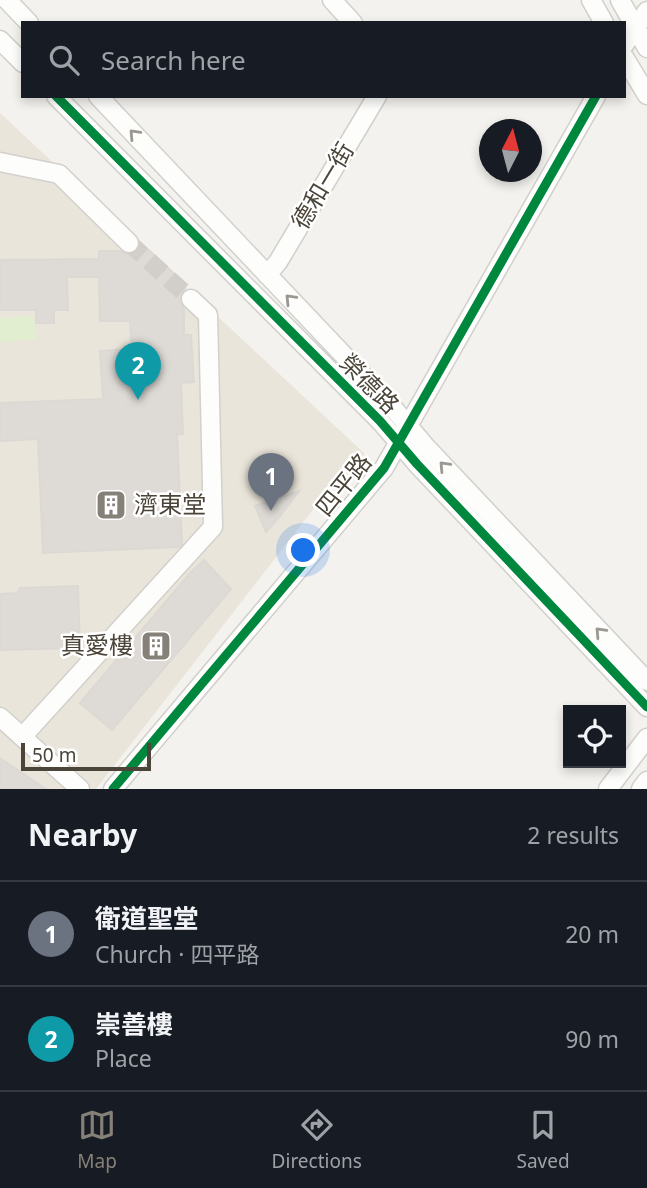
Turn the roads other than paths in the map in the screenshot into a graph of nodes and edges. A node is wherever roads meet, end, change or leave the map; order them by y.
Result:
1 (7, 0) edge
2 (332, 0) edge
3 (591, 0) edge
4 (620, 0) edge
5 (641, 18) edge
6 (27, 21) edge
7 (351, 21) edge
8 (603, 21) edge
9 (0, 40) edge
10 (626, 41) edge
11 (647, 48) edge
12 (626, 60) edge
13 (21, 61) edge
14 (647, 95) edge
15 (58, 98) edge
16 (100, 98) edge
17 (376, 98) edge
18 (595, 98) edge
19 (0, 162) edge
20 (129, 243) tunnel mouth
21 (267, 275) junction
22 (191, 299) tunnel mouth
23 (408, 425) junction
24 (399, 442) junction
25 (647, 681) edge
26 (647, 707) edge
27 (0, 717) edge
28 (22, 737) junction
29 (647, 738) edge
30 (647, 781) edge
31 (80, 789) edge
32 (113, 789) edge
33 (608, 789) edge
34 (641, 789) edge

1 - 6 street
2 - 7 street
3 - 8 street
4 - 5 street
5 - 10 street
5 - 11 street
9 - 13 street
12 - 14 street
15 - 24 street, 榮德路
21 -> 16 street, 榮德路
17 - 21 street, 德和一街
18 - 23 street, 四平路
19 - 20 street
23 -> 21 street, 榮德路
22 - 28 street
23 - 24 street, 四平路
25 -> 23 street, 榮德路
24 - 26 street, 榮德路
24 - 32 street, 四平路
27 - 28 street
28 - 31 street
29 - 33 street
30 - 34 street

